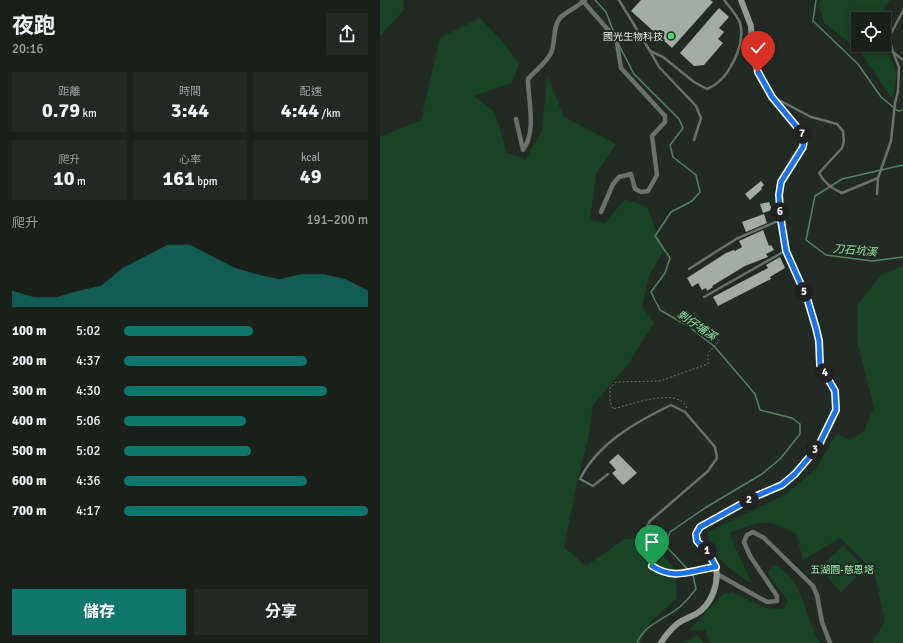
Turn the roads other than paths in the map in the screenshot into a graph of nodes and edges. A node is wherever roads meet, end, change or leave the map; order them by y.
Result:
1 (619, 0) edge
2 (724, 0) edge
3 (741, 0) edge
4 (583, 1) edge
5 (903, 11) edge
6 (650, 51) junction
7 (893, 52) junction
8 (903, 60) edge
9 (772, 97) junction
10 (516, 119) dead end
11 (694, 140) dead end
12 (878, 178) junction
13 (877, 194) dead end
14 (601, 212) dead end
15 (781, 220) junction
16 (786, 251) junction
17 (689, 269) dead end
18 (704, 297) dead end
19 (608, 474) dead end
20 (716, 567) junction
21 (717, 574) junction
22 (661, 643) edge
23 (830, 643) edge

1 - 6 lane
2 - 6 lane
3 - 9 street
4 - 10 street
4 - 14 street
5 - 7 lane
6 - 11 lane
7 - 8 lane
7 - 12 lane
9 - 12 lane
9 - 15 street
12 - 13 lane
15 - 16 street
15 - 17 lane
16 - 18 lane
16 - 20 street
19 - 20 lane
20 - 21 street
21 - 22 street
21 - 23 street

